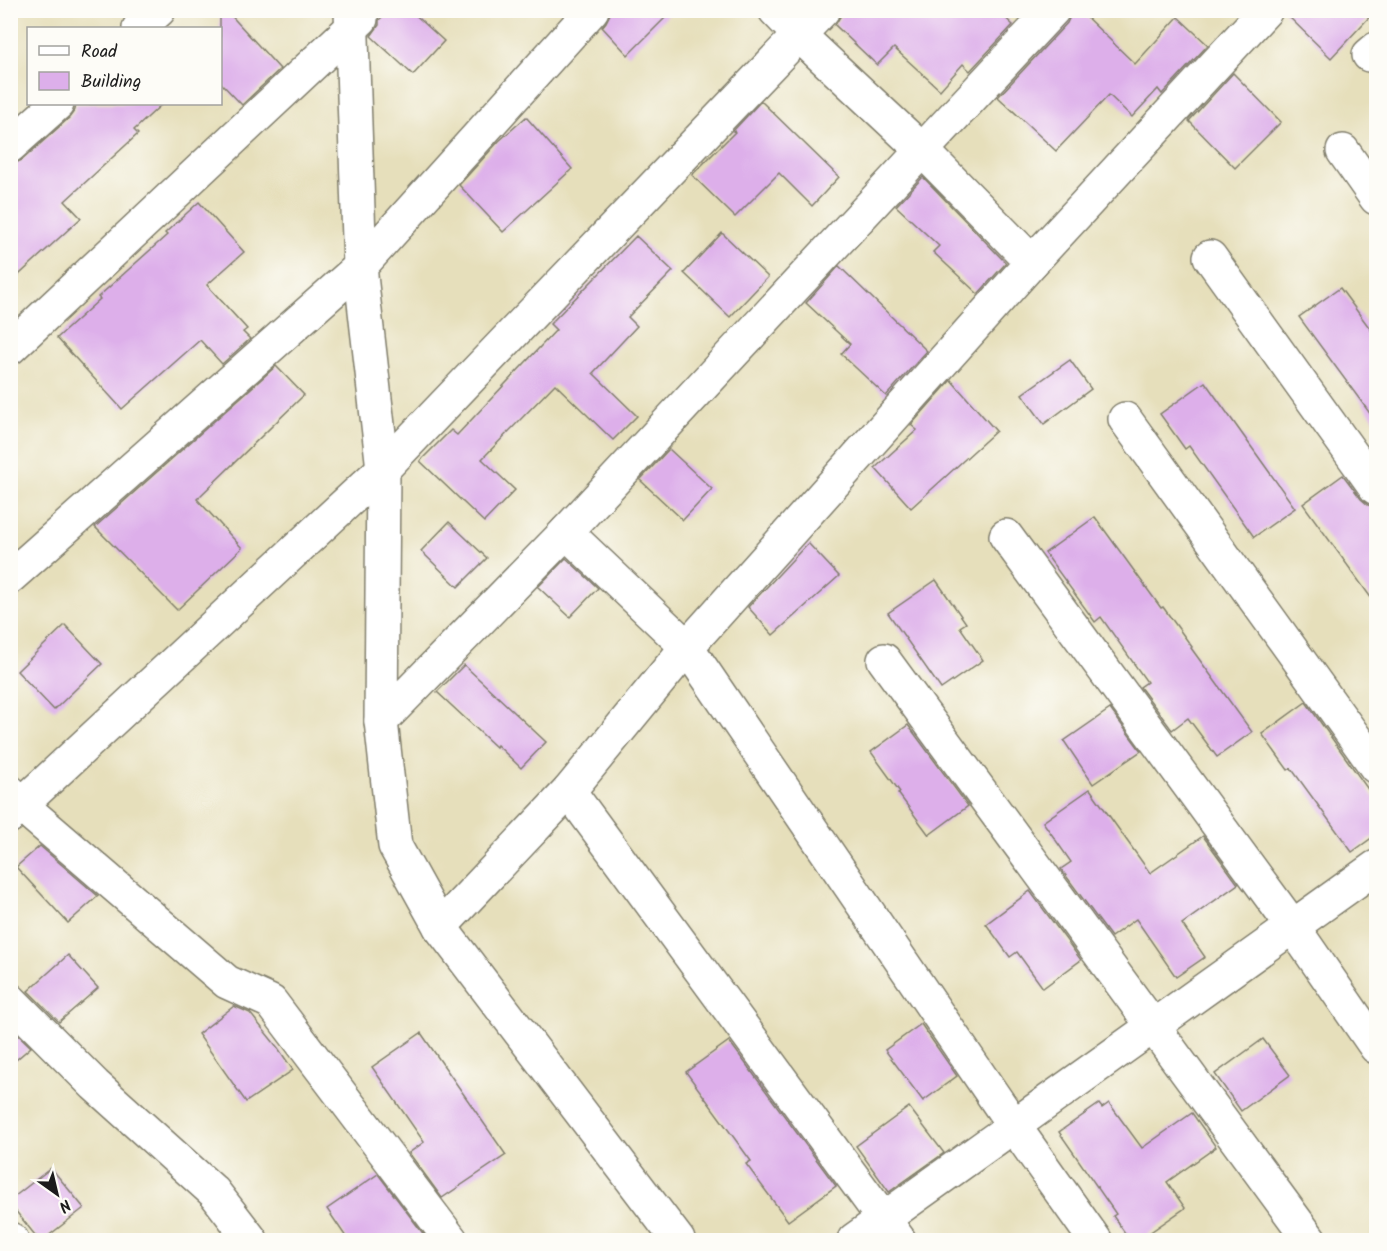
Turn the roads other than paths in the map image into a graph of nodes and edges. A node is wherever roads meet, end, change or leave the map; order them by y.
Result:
1 (159, 10) edge
2 (592, 10) edge
3 (775, 10) edge
4 (823, 10) edge
5 (1053, 10) edge
6 (1266, 10) edge
7 (357, 16) edge
8 (140, 27) edge
9 (800, 36) junction
10 (56, 105) edge
11 (10, 146) edge
12 (922, 150) junction
13 (1343, 151) dead end
14 (1377, 198) edge
15 (1210, 257) dead end
16 (1032, 262) junction
17 (360, 267) junction
18 (10, 348) edge
19 (1125, 419) dead end
20 (383, 469) junction
21 (1377, 488) edge
22 (566, 532) junction
23 (1006, 536) dead end
24 (10, 577) edge
25 (687, 647) junction
26 (884, 660) dead end
27 (381, 721) junction
28 (1377, 767) edge
29 (569, 791) junction
30 (14, 804) edge
31 (1377, 867) edge
32 (440, 927) junction
33 (1293, 927) junction
34 (10, 1000) edge
35 (1153, 1027) junction
36 (1377, 1047) edge
37 (1014, 1126) junction
38 (892, 1230) edge
39 (251, 1240) edge
40 (451, 1240) edge
41 (678, 1240) edge
42 (854, 1240) edge
43 (1095, 1240) edge
44 (1310, 1240) edge

1 - 8 street
2 - 17 street
3 - 9 street
4 - 9 street
5 - 12 street
6 - 16 street
7 - 17 street
7 - 18 street
9 - 12 street
9 - 20 street
10 - 11 street
12 - 16 street
12 - 22 street
13 - 14 street
15 - 21 street
16 - 25 street
17 - 20 street
17 - 24 street
19 - 28 street
20 - 27 street
20 - 30 street
22 - 25 street
22 - 27 street
23 - 33 street
25 - 29 street
25 - 37 street
26 - 35 street
27 - 32 street
29 - 32 street
29 - 38 street
30 - 40 street
31 - 33 street
32 - 41 street
33 - 35 street
33 - 36 street
34 - 39 street
35 - 37 street
35 - 44 street
37 - 38 street
37 - 43 street
38 - 42 street

